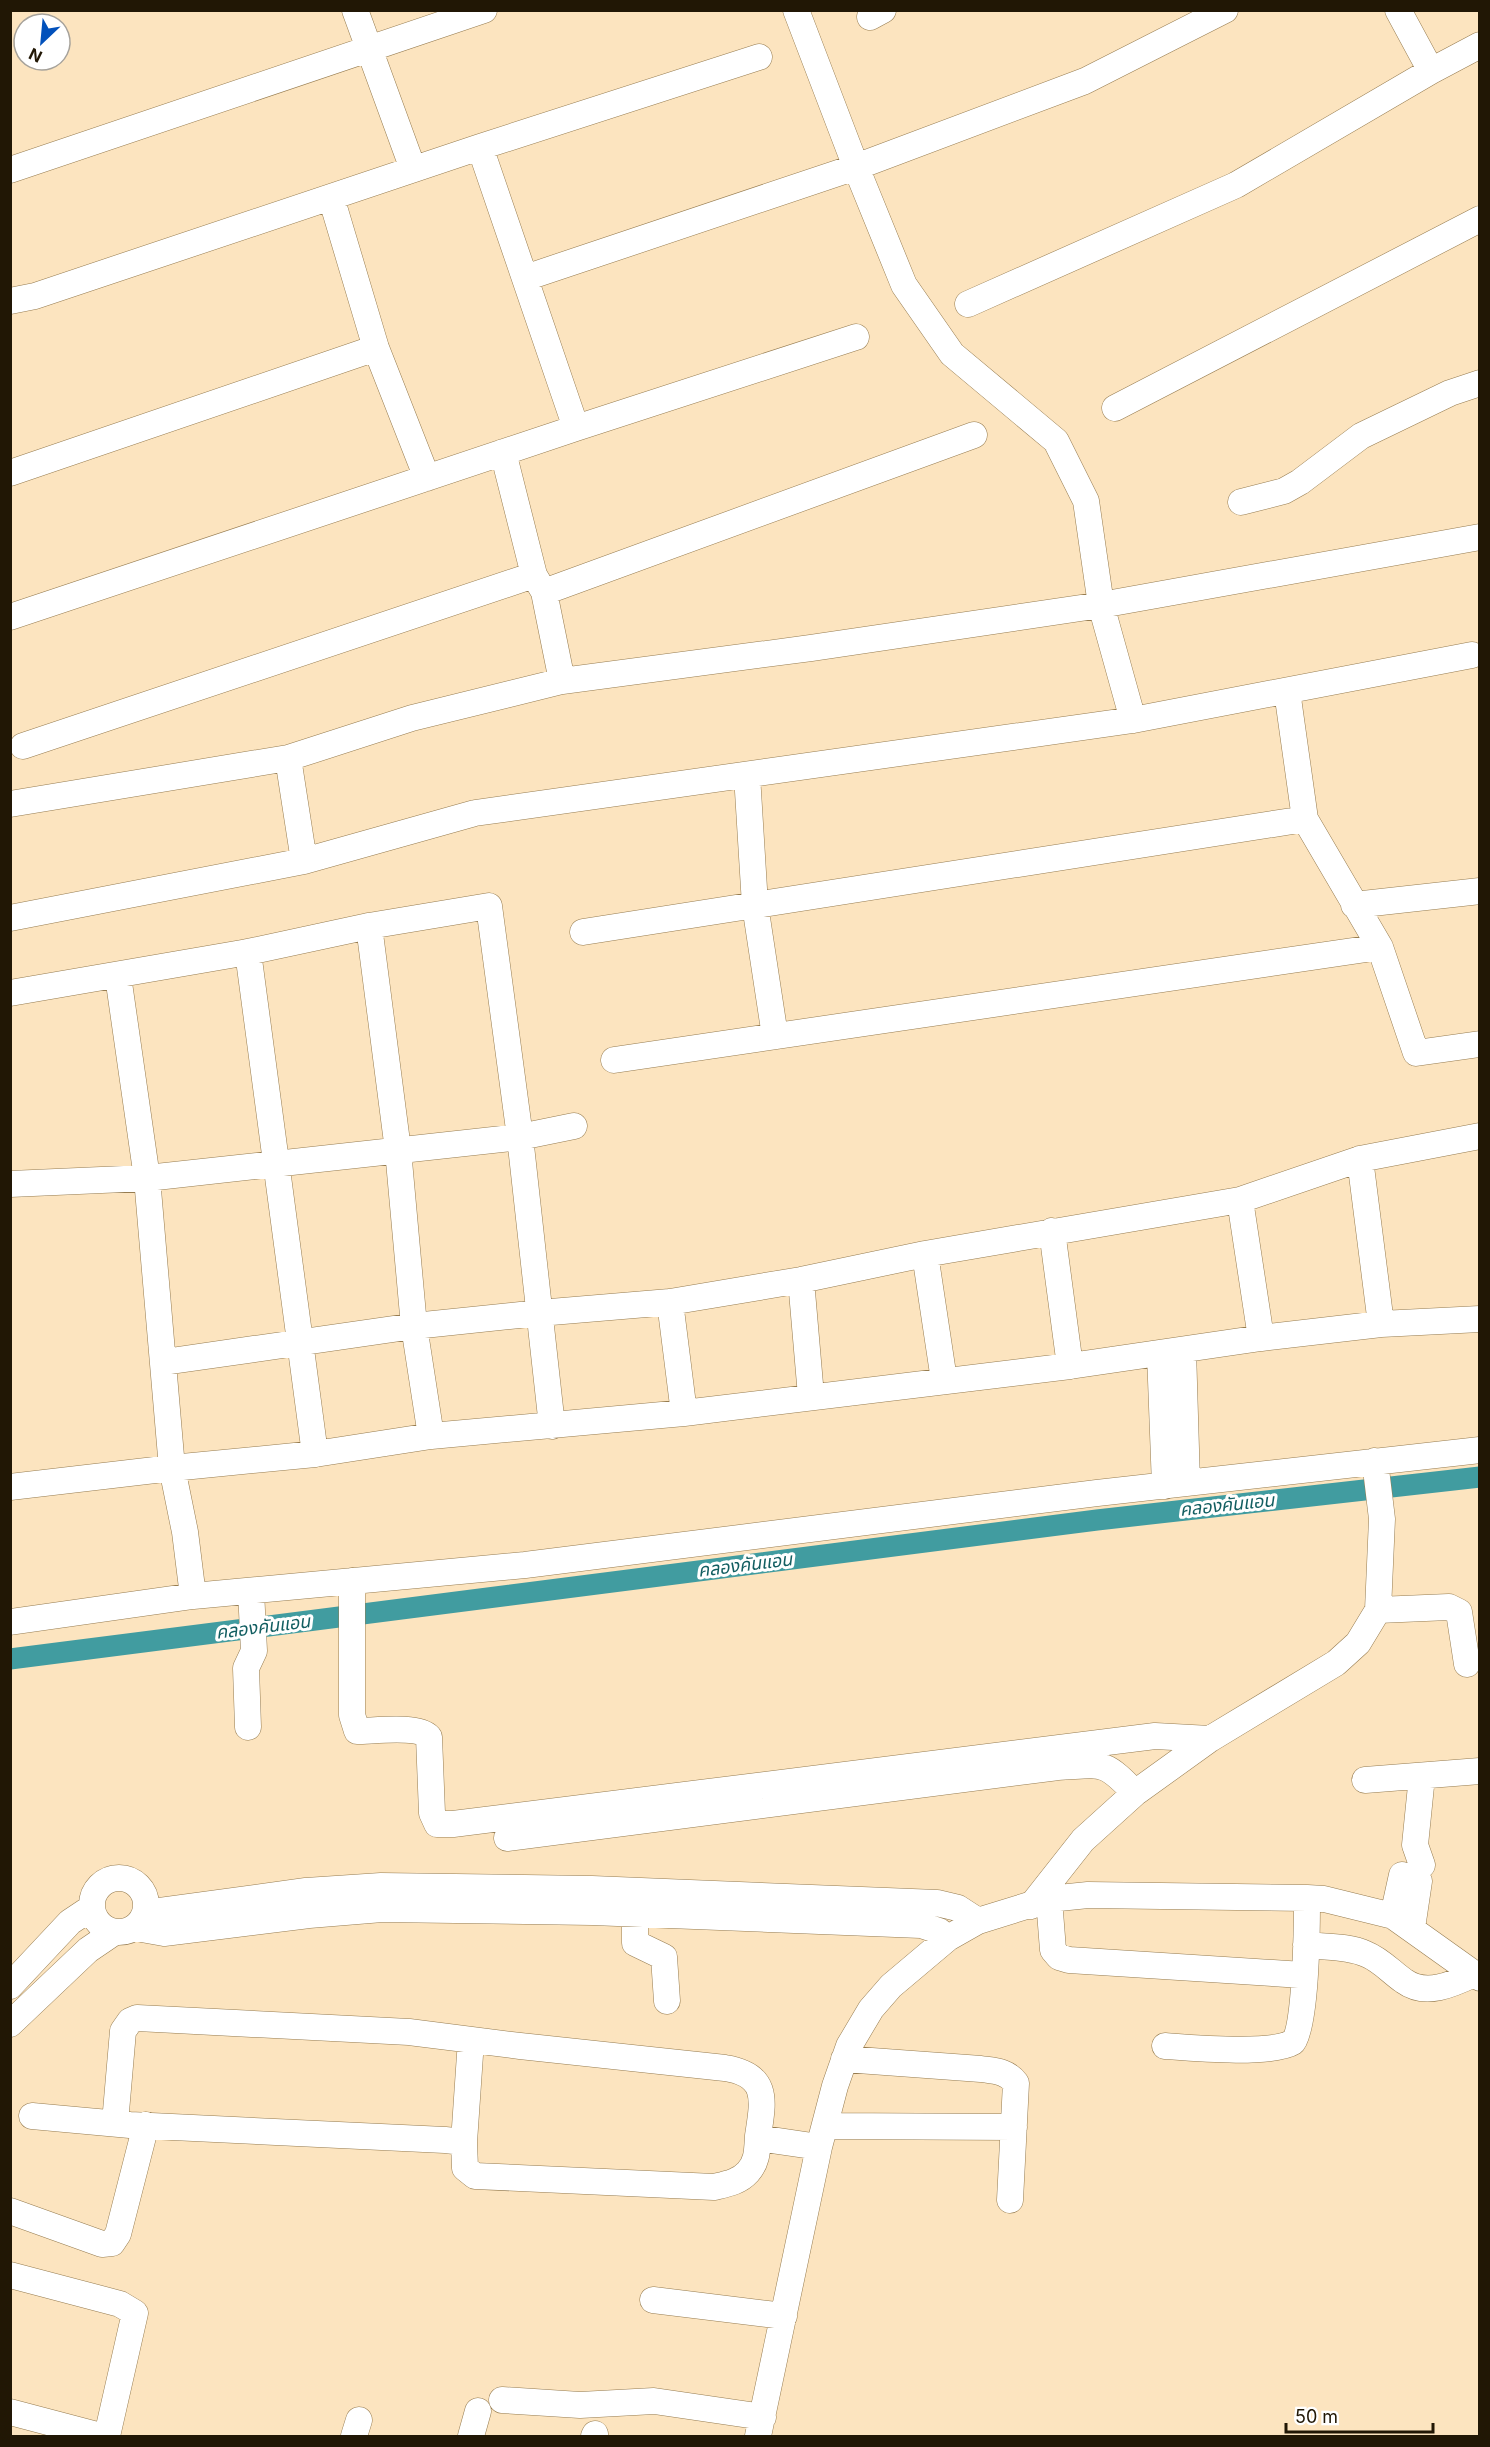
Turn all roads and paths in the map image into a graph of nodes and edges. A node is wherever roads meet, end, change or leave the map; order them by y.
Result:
1 (355, 10) edge
2 (484, 10) edge
3 (796, 10) edge
4 (1225, 10) edge
5 (1398, 10) edge
6 (1479, 45) edge
7 (369, 49) junction
8 (759, 57) dead end
9 (1431, 71) junction
10 (480, 147) junction
11 (856, 167) junction
12 (10, 170) edge
13 (413, 170) junction
14 (331, 197) junction
15 (1479, 219) edge
16 (525, 278) junction
17 (10, 301) edge
18 (968, 304) dead end
19 (856, 337) dead end
20 (376, 348) junction
21 (1479, 383) edge
22 (1115, 408) dead end
23 (576, 428) junction
24 (974, 435) dead end
25 (503, 452) junction
26 (10, 473) edge
27 (427, 478) junction
28 (1241, 502) dead end
29 (1479, 537) edge
30 (539, 584) junction
31 (1101, 605) junction
32 (10, 617) edge
33 (1472, 655) dead end
34 (562, 681) junction
35 (1287, 691) junction
36 (1133, 720) junction
37 (23, 746) dead end
38 (288, 758) junction
39 (747, 775) junction
40 (10, 804) edge
41 (1305, 819) junction
42 (304, 861) junction
43 (1479, 891) edge
44 (755, 905) junction
45 (1354, 905) junction
46 (10, 918) edge
47 (369, 926) junction
48 (583, 932) dead end
49 (1380, 947) junction
50 (249, 952) junction
51 (118, 976) junction
52 (10, 993) edge
53 (775, 1036) junction
54 (1479, 1044) edge
55 (614, 1060) dead end
56 (574, 1125) dead end
57 (1479, 1136) edge
58 (520, 1137) junction
59 (398, 1150) junction
60 (1360, 1159) junction
61 (276, 1165) junction
62 (147, 1178) junction
63 (10, 1184) edge
64 (1240, 1200) junction
65 (1052, 1231) junction
66 (926, 1254) junction
67 (801, 1280) junction
68 (670, 1302) junction
69 (539, 1312) junction
70 (1479, 1319) edge
71 (1381, 1324) junction
72 (414, 1326) junction
73 (1261, 1338) junction
74 (300, 1342) junction
75 (1172, 1352) junction
76 (164, 1362) junction
77 (1070, 1366) junction
78 (944, 1380) junction
79 (811, 1396) junction
80 (684, 1413) junction
81 (552, 1426) junction
82 (431, 1436) junction
83 (1479, 1450) edge
84 (315, 1454) junction
85 (1376, 1467) junction
86 (172, 1468) junction
87 (1176, 1484) junction
88 (10, 1487) edge
89 (352, 1592) junction
90 (193, 1596) junction
91 (252, 1598) junction
92 (1378, 1611) junction
93 (10, 1622) edge
94 (1467, 1664) dead end
95 (248, 1727) dead end
96 (1210, 1739) junction
97 (1479, 1771) edge
98 (1422, 1776) junction
99 (1365, 1780) dead end
100 (1135, 1792) junction
101 (507, 1838) dead end
102 (1307, 1898) junction
103 (592, 1900) junction
104 (1040, 1903) junction
105 (91, 1908) junction
106 (635, 1914) junction
107 (978, 1921) junction
108 (1402, 1922) junction
109 (131, 1925) junction
110 (948, 1938) junction
111 (1306, 1945) junction
112 (1304, 1975) junction
113 (1477, 1976) edge
114 (10, 1986) edge
115 (667, 2001) dead end
116 (10, 2024) edge
117 (471, 2040) junction
118 (1165, 2046) dead end
119 (844, 2059) junction
120 (32, 2116) dead end
121 (115, 2124) junction
122 (146, 2125) junction
123 (1014, 2127) junction
124 (822, 2136) junction
125 (758, 2138) junction
126 (464, 2142) junction
127 (1010, 2200) dead end
128 (10, 2211) edge
129 (10, 2275) edge
130 (653, 2300) dead end
131 (784, 2316) junction
132 (502, 2400) dead end
133 (478, 2411) dead end
134 (10, 2412) edge
135 (760, 2427) edge
136 (101, 2436) edge
137 (107, 2436) edge
138 (471, 2436) edge

1 - 7 street
2 - 7 street
3 - 11 street
4 - 11 street
5 - 9 street
6 - 9 street
7 - 12 street
7 - 13 street
8 - 10 street
9 - 18 street
10 - 13 street
10 - 16 street
11 - 16 street
11 - 31 street
13 - 14 street
14 - 17 street
14 - 20 street
15 - 22 street
16 - 23 street
19 - 23 street
20 - 26 street
20 - 27 street
21 - 28 street
23 - 25 street
24 - 30 street
25 - 27 street
25 - 30 street
27 - 32 street
29 - 31 street
30 - 34 street
30 - 37 street
31 - 34 street
31 - 36 street
33 - 35 street
34 - 38 street
35 - 36 street
35 - 41 street
36 - 39 street
38 - 40 street
38 - 42 street
39 - 42 street
39 - 44 street
41 - 44 street
41 - 45 street
42 - 46 street
43 - 45 street
44 - 48 street
44 - 53 street
45 - 49 street
47 - 50 street
47 - 58 street
47 - 59 street
49 - 53 street
49 - 54 street
50 - 51 street
50 - 61 street
51 - 52 street
51 - 62 street
53 - 55 street
56 - 58 street
57 - 60 street
58 - 59 street
58 - 69 street
59 - 61 street
59 - 72 street
60 - 64 street
60 - 71 street
61 - 62 street
61 - 74 street
62 - 63 street
62 - 76 street
64 - 65 street
64 - 73 street
65 - 66 street
65 - 77 street
66 - 67 street
66 - 78 street
67 - 68 street
67 - 79 street
68 - 69 street
68 - 80 street
69 - 72 street
69 - 81 street
70 - 71 street
71 - 73 street
72 - 74 street
72 - 82 street
73 - 75 street
74 - 76 street
74 - 84 street
75 - 77 street
75 - 87 street
76 - 86 street
77 - 78 street
78 - 79 street
79 - 80 street
80 - 81 street
81 - 82 street
82 - 84 street
83 - 85 street
84 - 86 street
85 - 87 street
85 - 92 street
86 - 88 street
86 - 90 street
87 - 89 street
89 - 91 street
89 - 96 street
90 - 91 street
90 - 93 street
91 - 95 street
92 - 94 street
92 - 96 street
96 - 100 street
97 - 98 street
98 - 99 street
98 - 108 street
100 - 101 street
100 - 104 street
102 - 104 street
102 - 108 street
102 - 111 street
103 - 106 street
103 - 107 street
103 - 109 street
104 - 107 street
104 - 112 street
105 - 109 street
105 - 109 street
105 - 114 street
106 - 110 street
106 - 115 street
107 - 110 street
108 - 113 street
109 - 116 street
110 - 119 street
111 - 112 street
111 - 113 street
112 - 118 street
117 - 121 street
117 - 125 street
117 - 126 street
119 - 123 street
119 - 124 street
120 - 121 street
121 - 122 street
122 - 126 street
122 - 128 street
123 - 124 street
123 - 127 street
124 - 125 street
124 - 131 street
125 - 126 street
129 - 137 street
130 - 131 street
131 - 135 street
132 - 135 street
133 - 138 street
134 - 136 street

